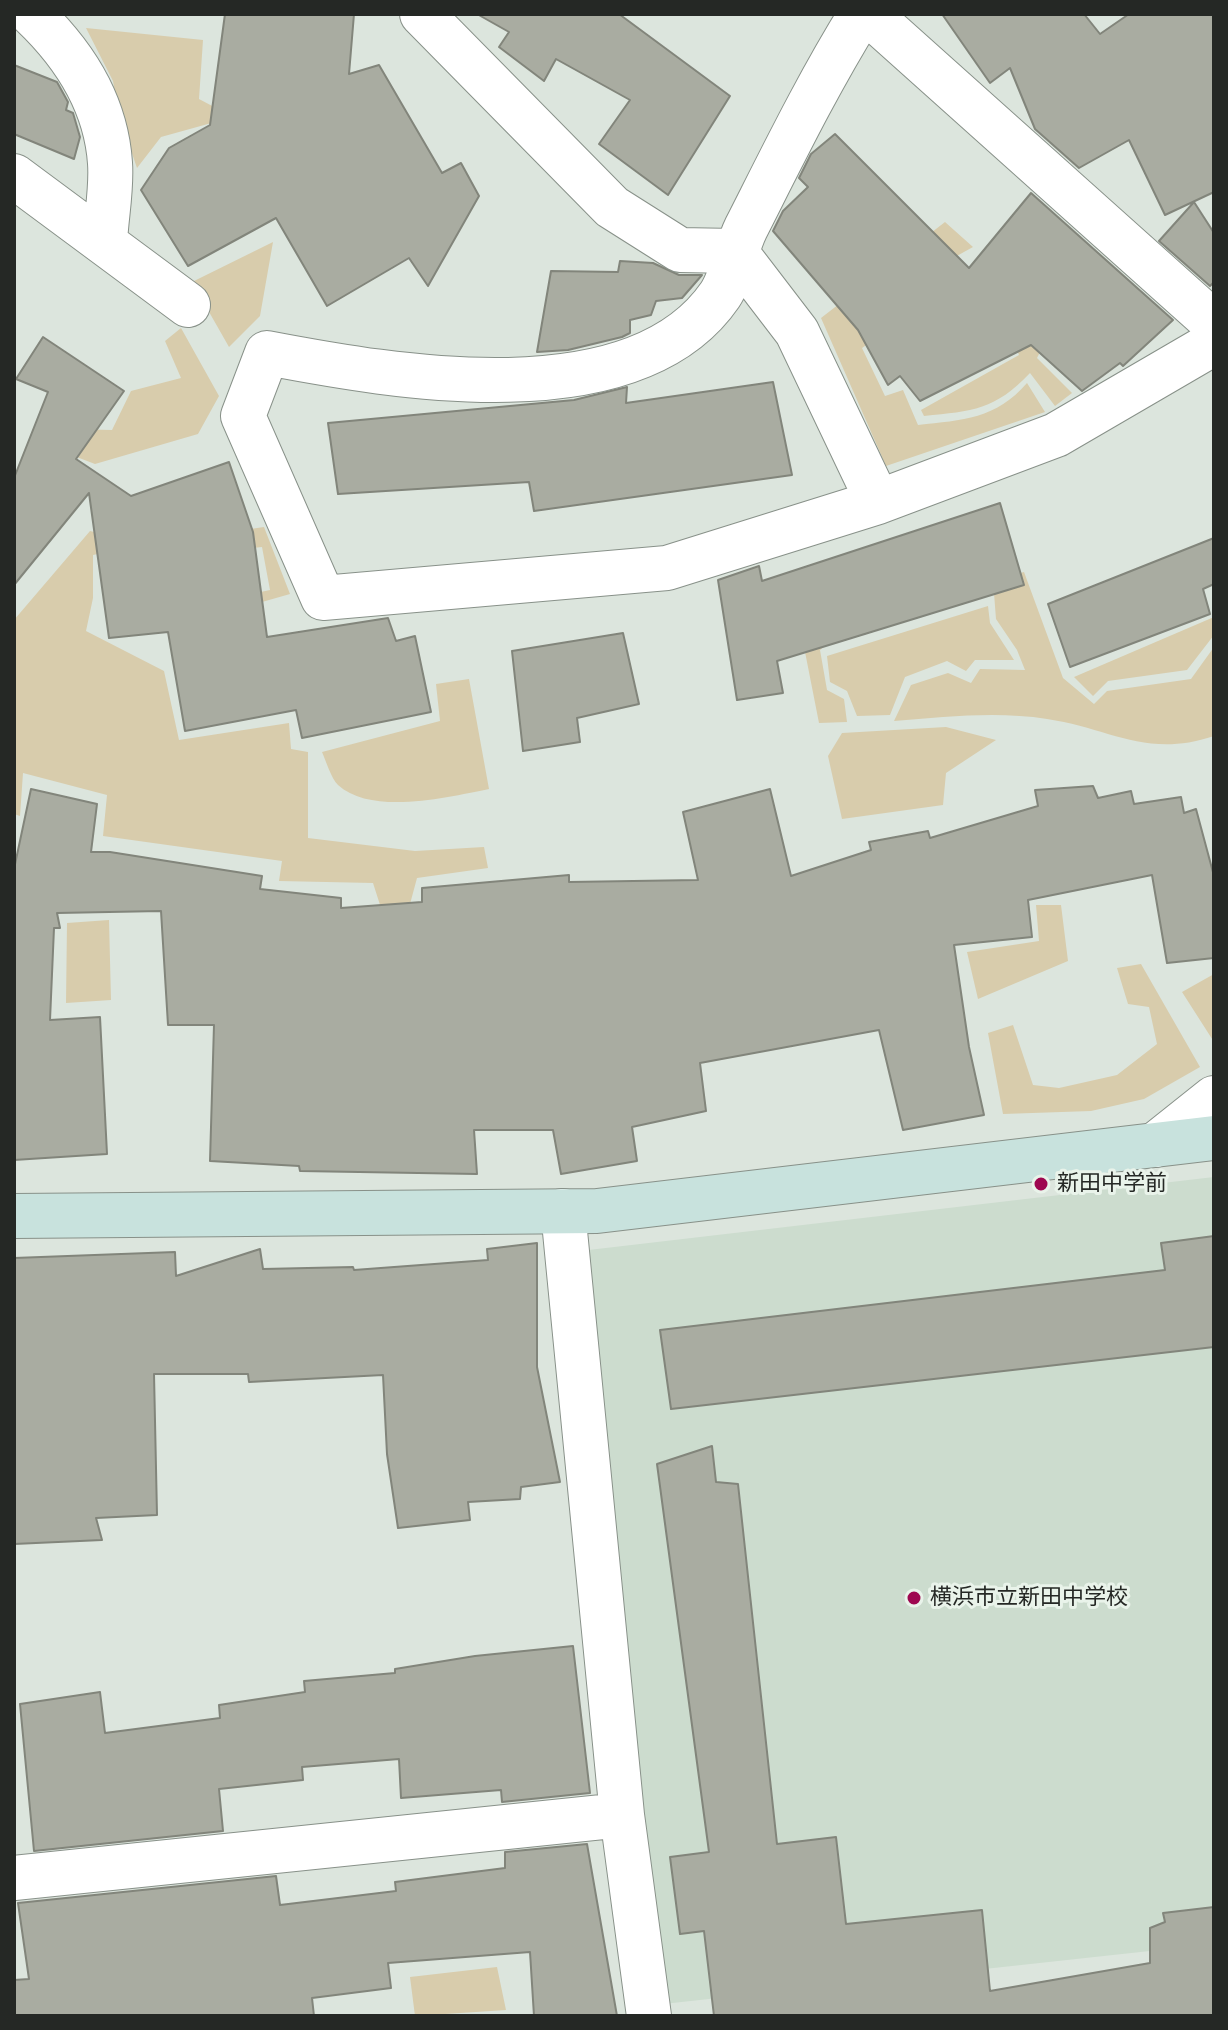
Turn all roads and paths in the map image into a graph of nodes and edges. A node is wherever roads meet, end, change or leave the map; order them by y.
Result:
1 (32, 14) edge
2 (422, 14) edge
3 (861, 14) edge
4 (869, 14) edge
5 (14, 176) edge
6 (105, 243) junction
7 (735, 251) junction
8 (188, 305) dead end
9 (1214, 323) edge
10 (1214, 343) edge
11 (878, 502) junction
12 (1214, 1098) edge
13 (1214, 1138) edge
14 (1155, 1145) junction
15 (563, 1211) junction
16 (14, 1216) edge
17 (622, 1815) junction
18 (14, 1878) edge
19 (649, 2016) edge

1 - 6 street
2 - 7 street
3 - 7 street
4 - 9 street
5 - 6 street
6 - 8 street
7 - 11 street
7 - 11 street
10 - 11 street
12 - 14 street
13 - 14 street
14 - 15 street
15 - 16 street
15 - 17 street
17 - 18 street
17 - 19 street

